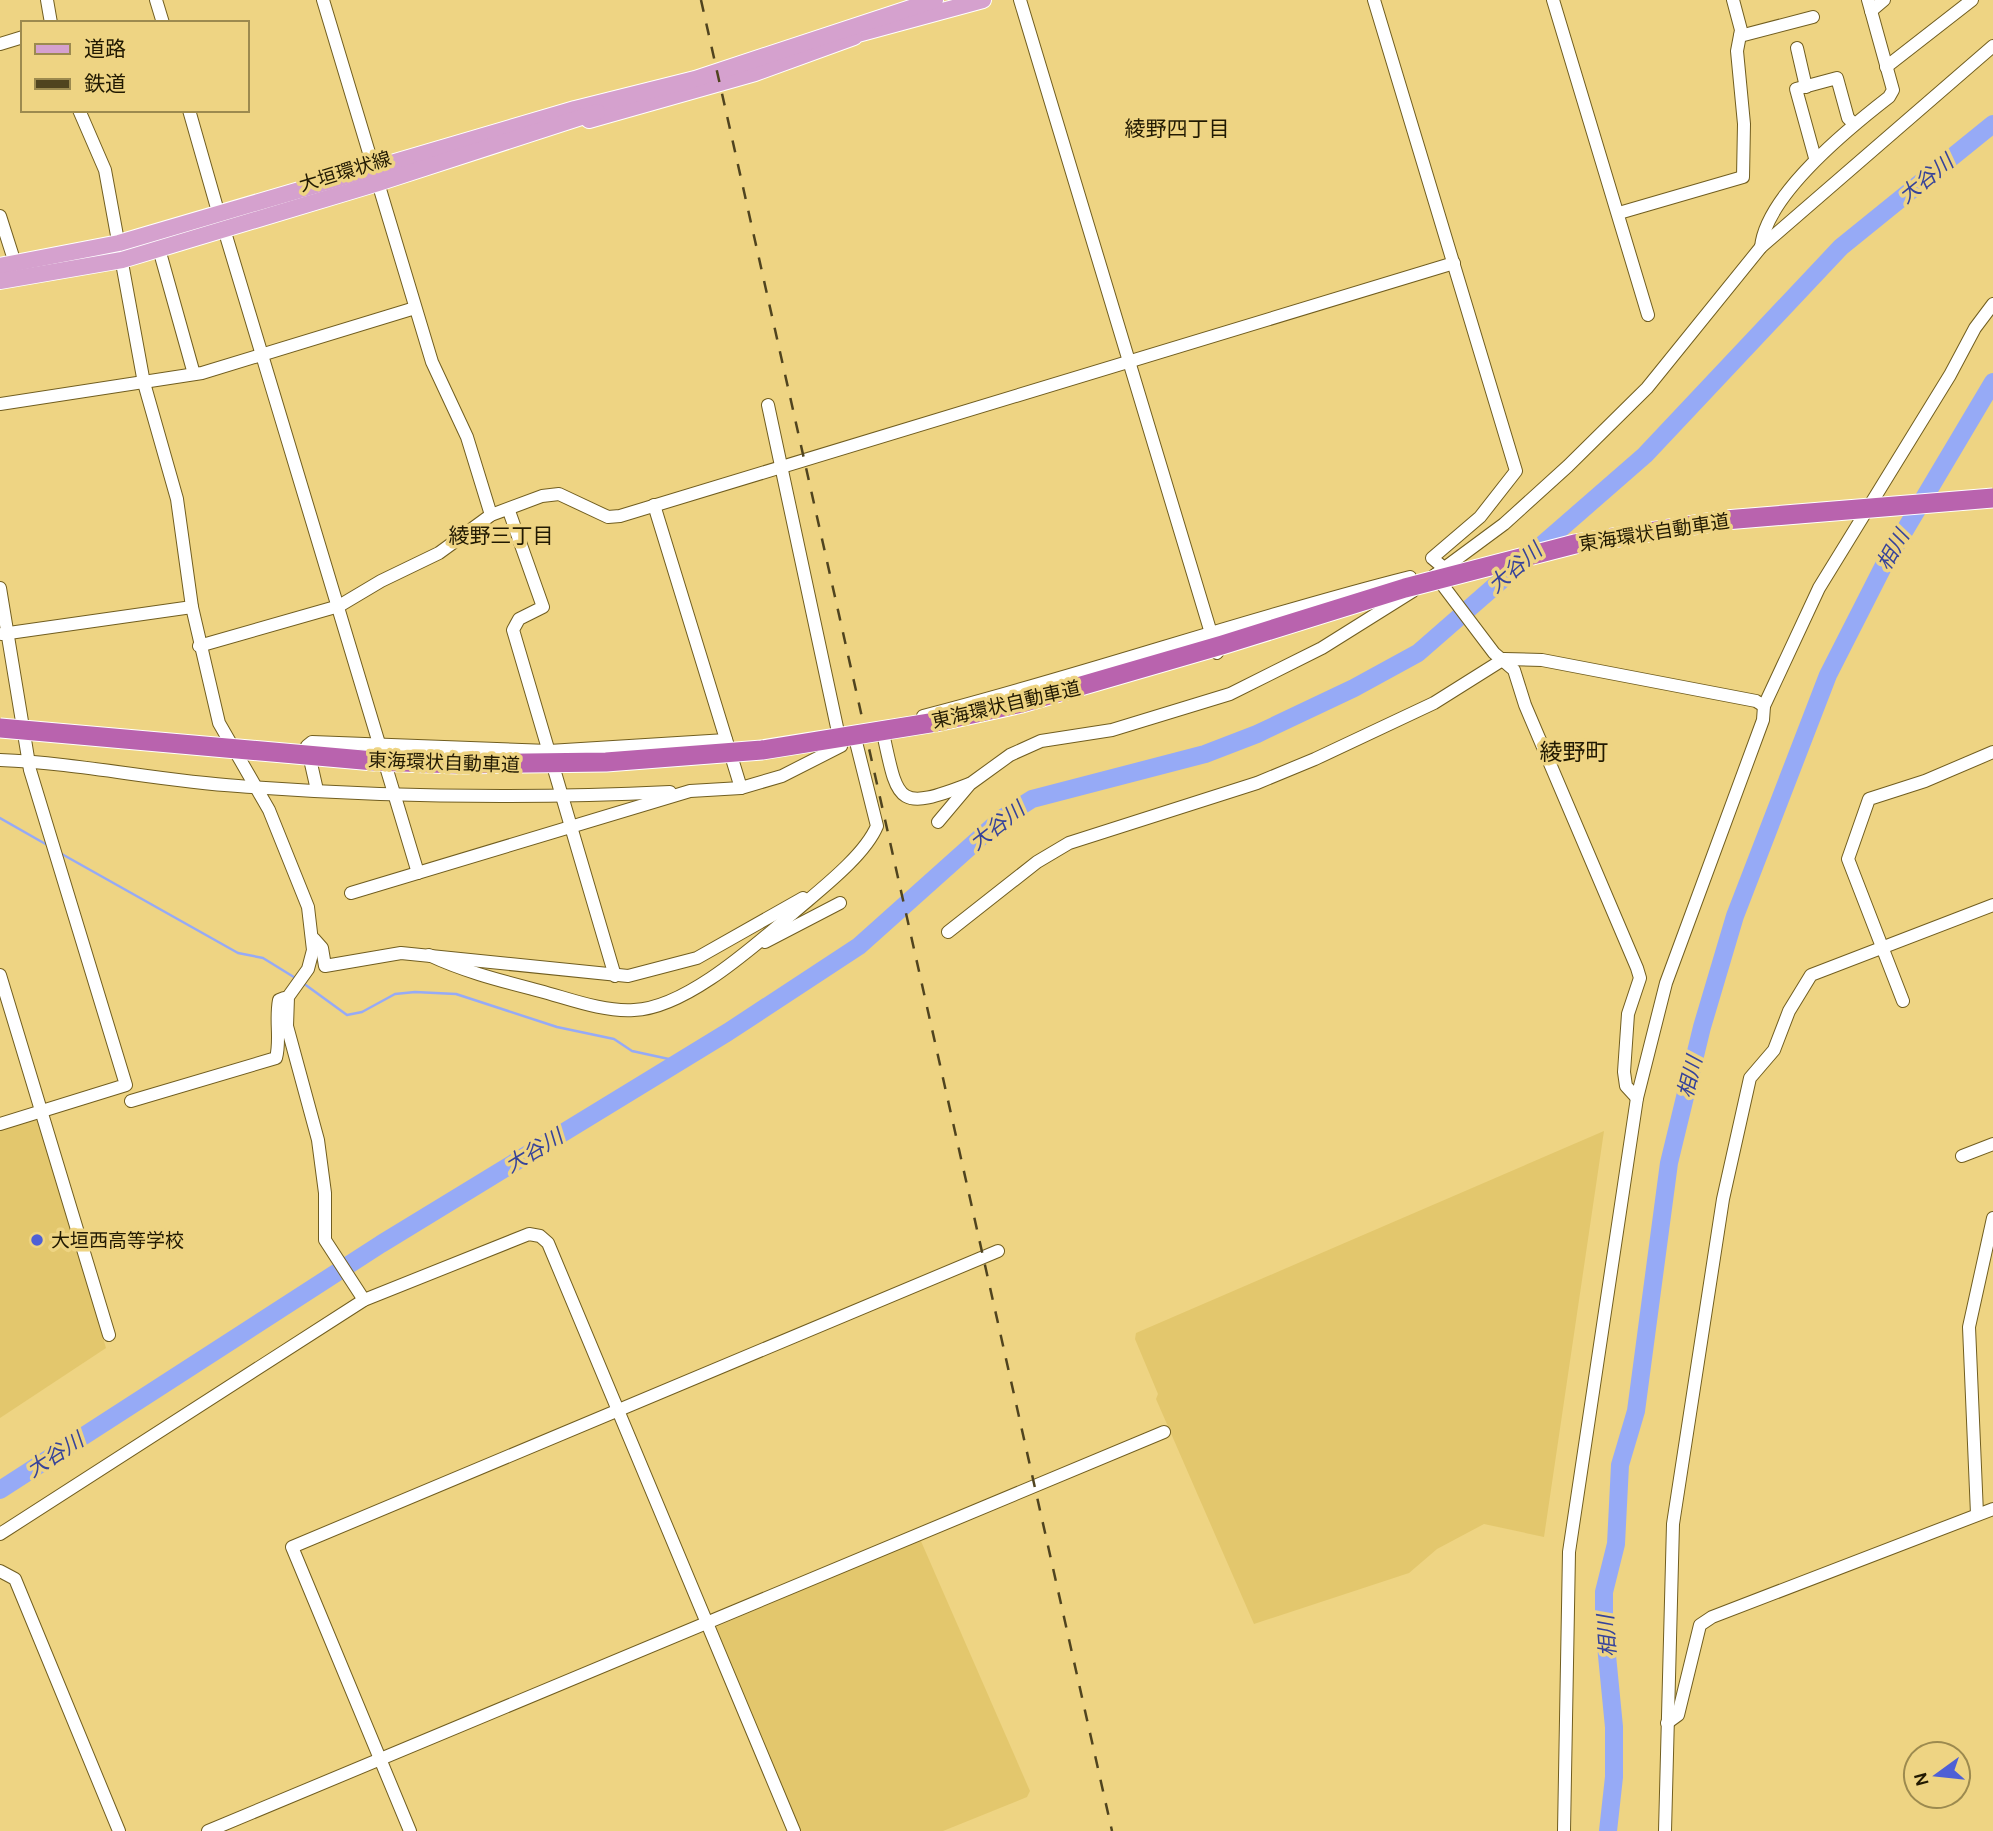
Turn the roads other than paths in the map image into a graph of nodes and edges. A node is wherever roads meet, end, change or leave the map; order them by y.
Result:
1 (47, 0) edge
2 (156, 0) edge
3 (323, 0) edge
4 (934, 0) edge
5 (984, 0) edge
6 (1020, 0) edge
7 (1374, 0) edge
8 (1553, 0) edge
9 (1733, 0) edge
10 (1884, 0) edge
11 (1972, 0) edge
12 (1869, 5) edge
13 (1813, 17) dead end
14 (51, 21) edge
15 (162, 21) edge
16 (852, 32) junction
17 (1740, 36) junction
18 (21, 38) edge
19 (0, 44) edge
20 (1993, 46) edge
21 (1797, 48) dead end
22 (1886, 67) junction
23 (1806, 87) junction
24 (80, 112) edge
25 (189, 112) edge
26 (577, 115) junction
27 (1854, 124) junction
28 (1815, 158) junction
29 (375, 175) junction
30 (1619, 213) junction
31 (0, 216) edge
32 (222, 222) junction
33 (119, 243) junction
34 (1761, 247) junction
35 (159, 249) junction
36 (122, 260) junction
37 (1454, 263) junction
38 (7, 265) edge
39 (0, 281) edge
40 (1993, 304) edge
41 (415, 308) junction
42 (1648, 315) dead end
43 (263, 354) junction
44 (1131, 360) junction
45 (194, 374) junction
46 (144, 383) junction
47 (0, 404) edge
48 (768, 405) dead end
49 (781, 467) junction
50 (1993, 498) edge
51 (654, 505) junction
52 (509, 511) junction
53 (491, 515) junction
54 (1438, 576) junction
55 (0, 588) edge
56 (339, 606) junction
57 (192, 607) junction
58 (1212, 633) junction
59 (4, 634) edge
60 (199, 646) junction
61 (1218, 654) dead end
62 (1499, 656) junction
63 (1764, 706) junction
64 (0, 728) edge
65 (883, 733) junction
66 (726, 740) junction
67 (856, 742) junction
68 (841, 746) junction
69 (378, 747) junction
70 (549, 751) junction
71 (1993, 752) edge
72 (0, 760) edge
73 (28, 761) junction
74 (970, 784) junction
75 (256, 786) junction
76 (741, 788) junction
77 (317, 790) junction
78 (690, 791) junction
79 (393, 795) junction
80 (563, 797) junction
81 (938, 822) dead end
82 (572, 827) junction
83 (418, 873) junction
84 (819, 890) junction
85 (351, 893) dead end
86 (840, 903) dead end
87 (1993, 905) edge
88 (948, 932) dead end
89 (314, 939) junction
90 (1882, 948) junction
91 (749, 950) junction
92 (429, 955) junction
93 (0, 975) edge
94 (615, 976) junction
95 (288, 997) junction
96 (1903, 1001) dead end
97 (1637, 1098) junction
98 (131, 1101) dead end
99 (41, 1112) junction
100 (0, 1124) edge
101 (1993, 1144) edge
102 (1962, 1156) dead end
103 (1993, 1218) edge
104 (998, 1251) dead end
105 (362, 1295) junction
106 (108, 1335) dead end
107 (619, 1412) junction
108 (1164, 1432) dead end
109 (1993, 1509) edge
110 (1977, 1514) junction
111 (0, 1534) edge
112 (0, 1571) edge
113 (707, 1623) junction
114 (1667, 1723) junction
115 (379, 1760) junction
116 (120, 1831) edge
117 (208, 1831) edge
118 (410, 1831) edge
119 (794, 1831) edge
120 (1564, 1831) edge
121 (1665, 1831) edge

1 - 14 street
2 - 15 street
3 - 29 street
4 - 16 main road, 大垣環状線
5 - 16 main road, 大垣環状線
6 - 44 street
7 - 37 street
8 - 30 street
9 - 17 street
10 - 12 street
11 - 22 street
12 - 22 street
13 - 17 street
16 - 26 main road, 大垣環状線
16 - 26 main road
16 - 26 main road
17 - 30 street
18 - 19 street
20 - 34 street
21 - 23 street
22 - 27 street
23 - 27 street
23 - 28 street
24 - 33 street
25 - 32 street
26 - 29 main road, 大垣環状線
27 - 28 street
28 - 34 street
29 - 32 main road, 大垣環状線
29 - 41 street
30 - 42 street
31 - 38 street
32 - 33 main road, 大垣環状線
32 - 35 main road, 大垣環状線
32 - 43 street
33 - 36 street
33 - 38 main road, 大垣環状線
34 - 54 street
35 - 36 main road, 大垣環状線
35 - 45 street
36 - 39 main road, 大垣環状線
36 - 46 street
37 - 44 street
37 - 54 street
40 - 63 street
41 - 43 street
41 - 53 street
43 - 45 street
43 - 56 street
44 - 49 street
44 - 58 street
45 - 46 street
46 - 47 street
46 - 57 street
48 - 49 street
49 - 51 street
49 - 68 street
50 - 64 highway, 東海環状自動車道, bridge
51 - 52 street
51 - 66 street
52 - 53 street
52 - 70 street
53 - 56 street
54 - 58 street
54 - 62 street
54 - 74 street
55 - 59 street
56 - 60 street
56 - 69 street
57 - 59 street
57 - 60 street
58 - 61 street
58 - 65 street
59 - 73 street
60 - 75 street
62 - 63 street
62 - 88 street
62 - 97 street
63 - 97 street
65 - 67 street
65 - 74 street
66 - 70 street
66 - 76 street
67 - 68 street
67 - 84 street
68 - 76 street
69 - 70 street
69 - 77 street
69 - 79 street
70 - 80 street
71 - 90 street
72 - 73 street
73 - 75 street
73 - 99 street
74 - 81 street
75 - 77 street
75 - 89 street
76 - 78 street
77 - 79 street
78 - 80 street
78 - 82 street
79 - 80 street
79 - 83 street
80 - 82 street
82 - 83 street
82 - 94 street
83 - 85 street
84 - 91 street
84 - 94 street
86 - 91 street
87 - 90 street
89 - 92 street
89 - 95 street
90 - 96 street
90 - 114 street
91 - 92 street
92 - 94 street
93 - 99 street
95 - 98 street
95 - 105 street
97 - 120 street
99 - 100 street
99 - 106 street
101 - 102 street
103 - 110 street
104 - 107 street
105 - 107 street
105 - 111 street
107 - 113 street
107 - 115 street
108 - 113 street
109 - 110 street
110 - 114 street
112 - 116 street
113 - 115 street
113 - 119 street
114 - 121 street
115 - 117 street
115 - 118 street

